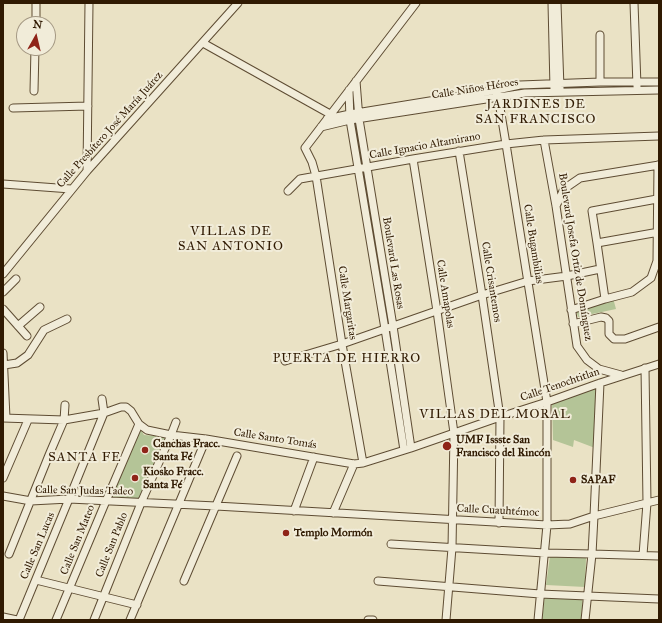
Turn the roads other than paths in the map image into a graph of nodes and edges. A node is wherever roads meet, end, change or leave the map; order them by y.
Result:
1 (36, 3) edge
2 (89, 3) edge
3 (238, 3) edge
4 (416, 3) edge
5 (552, 3) edge
6 (557, 3) edge
7 (634, 3) edge
8 (36, 16) edge
9 (600, 35) dead end
10 (203, 42) junction
11 (35, 56) edge
12 (356, 82) junction
13 (600, 82) junction
14 (659, 82) edge
15 (637, 86) junction
16 (557, 88) junction
17 (349, 90) junction
18 (659, 90) edge
19 (34, 91) dead end
20 (497, 93) junction
21 (88, 106) junction
22 (13, 108) dead end
23 (359, 116) junction
24 (329, 117) junction
25 (350, 117) junction
26 (321, 127) junction
27 (659, 136) edge
28 (544, 140) junction
29 (506, 144) junction
30 (459, 151) junction
31 (413, 159) junction
32 (658, 165) edge
33 (367, 167) junction
34 (358, 169) junction
35 (87, 171) junction
36 (316, 176) junction
37 (3, 184) edge
38 (72, 189) junction
39 (288, 191) dead end
40 (657, 199) junction
41 (556, 206) junction
42 (658, 232) edge
43 (597, 243) junction
44 (600, 269) junction
45 (3, 274) edge
46 (567, 276) junction
47 (16, 279) dead end
48 (528, 281) junction
49 (3, 292) edge
50 (482, 295) junction
51 (605, 299) junction
52 (40, 307) dead end
53 (3, 309) edge
54 (571, 310) junction
55 (437, 311) junction
56 (67, 318) dead end
57 (573, 324) junction
58 (18, 326) junction
59 (393, 326) junction
60 (659, 327) edge
61 (385, 329) junction
62 (27, 336) dead end
63 (342, 344) junction
64 (3, 353) edge
65 (285, 361) dead end
66 (659, 364) edge
67 (4, 365) junction
68 (645, 368) junction
69 (622, 376) junction
70 (600, 383) junction
71 (4, 389) edge
72 (102, 399) dead end
73 (546, 402) junction
74 (66, 405) dead end
75 (104, 413) junction
76 (500, 417) junction
77 (4, 418) edge
78 (28, 420) junction
79 (64, 420) junction
80 (176, 422) dead end
81 (139, 424) junction
82 (454, 433) junction
83 (171, 435) junction
84 (206, 439) junction
85 (407, 449) junction
86 (237, 456) dead end
87 (314, 457) junction
88 (6, 460) edge
89 (363, 463) junction
90 (354, 464) junction
91 (3, 478) edge
92 (3, 496) edge
93 (69, 499) junction
94 (31, 500) junction
95 (659, 500) edge
96 (106, 501) junction
97 (141, 503) junction
98 (647, 503) junction
99 (179, 504) junction
100 (216, 506) junction
101 (294, 511) junction
102 (333, 513) junction
103 (594, 516) junction
104 (453, 519) junction
105 (499, 523) junction
106 (547, 525) junction
107 (391, 544) dead end
108 (452, 548) junction
109 (545, 553) junction
110 (9, 554) dead end
111 (592, 554) junction
112 (643, 555) junction
113 (659, 556) edge
114 (36, 580) junction
115 (184, 581) dead end
116 (378, 582) dead end
117 (448, 588) junction
118 (70, 589) junction
119 (540, 594) junction
120 (587, 595) junction
121 (104, 597) junction
122 (659, 599) edge
123 (137, 605) junction
124 (3, 617) edge
125 (18, 620) edge
126 (56, 620) edge
127 (94, 620) edge
128 (130, 620) edge
129 (368, 620) edge
130 (373, 620) edge
131 (446, 620) edge
132 (538, 620) edge
133 (585, 620) edge

1 - 8 street
2 - 21 street
3 - 10 street, Calle Presbítero José María Juárez
4 - 12 street
5 - 16 street
6 - 16 street
7 - 15 street
9 - 13 street
10 - 24 street
10 - 35 street, Calle Presbítero José María Juárez
11 - 19 street
12 - 17 street
12 - 23 street, Boulevard Las Rosas
13 - 15 street, Calle Niños Héroes
13 - 16 street, Calle Niños Héroes
14 - 15 street, Calle Niños Héroes
15 - 16 street, Calle Niños Héroes
15 - 18 street, Calle Niños Héroes
16 - 20 street, Calle Niños Héroes
17 - 24 street
17 - 25 street, Boulevard Las Rosas
20 - 23 street, Calle Niños Héroes
20 - 29 street, Calle Bugambilias
21 - 22 street
21 - 35 street
23 - 25 street, Calle Niños Héroes
23 - 33 street, Boulevard Las Rosas
24 - 25 street, Calle Niños Héroes
24 - 26 street
25 - 26 street, Calle Niños Héroes
25 - 34 street, Boulevard Las Rosas
26 - 36 street, Calle Margaritas
27 - 28 street, Calle Ignacio Altamirano
28 - 29 street, Calle Ignacio Altamirano
28 - 41 street, Boulevard Josefa Ortiz de Domínguez
29 - 30 street, Calle Ignacio Altamirano
29 - 48 street, Calle Bugambilias
30 - 31 street, Calle Ignacio Altamirano
30 - 50 street, Calle Crisantemos
31 - 33 street, Calle Ignacio Altamirano
31 - 55 street, Calle Amapolas
32 - 40 street
32 - 41 street
33 - 34 street, Calle Ignacio Altamirano
33 - 59 street, Boulevard Las Rosas
34 - 36 street, Calle Ignacio Altamirano
34 - 61 street, Boulevard Las Rosas
35 - 38 street, Calle Presbítero José María Juárez
36 - 39 street, Calle Ignacio Altamirano
36 - 63 street, Calle Margaritas
37 - 38 street
38 - 45 street, Calle Presbítero José María Juárez
40 - 42 street
40 - 43 street
41 - 46 street, Boulevard Josefa Ortiz de Domínguez
42 - 43 street
42 - 51 street
43 - 44 street
44 - 46 street
44 - 51 street
46 - 48 street
46 - 54 street, Boulevard Josefa Ortiz de Domínguez
47 - 49 street
48 - 50 street
48 - 73 street, Calle Bugambilias
50 - 55 street
50 - 76 street, Calle Crisantemos
51 - 54 street
52 - 58 street
53 - 58 street
54 - 57 street, Boulevard Josefa Ortiz de Domínguez
55 - 59 street
55 - 82 street, Calle Amapolas
56 - 67 street
57 - 60 street
57 - 69 street, Boulevard Josefa Ortiz de Domínguez
58 - 62 street
59 - 61 street
59 - 85 street, Boulevard Las Rosas
61 - 63 street
61 - 85 street, Boulevard Las Rosas
63 - 65 street
63 - 89 street, Calle Margaritas
64 - 67 street, Calle Santo Tomás
66 - 68 street, Calle Tenochtitlan
67 - 71 street, Calle Santo Tomás
68 - 69 street, Calle Tenochtitlan
68 - 98 street
69 - 70 street, Calle Tenochtitlan
70 - 73 street, Calle Tenochtitlan
70 - 103 street
71 - 77 street, Calle Santo Tomás
72 - 75 street
73 - 76 street, Calle Tenochtitlan
73 - 106 street, Calle Bugambilias
74 - 79 street
75 - 79 street, Calle Santo Tomás
75 - 81 street, Calle Santo Tomás
75 - 93 street, Calle San Lucas
76 - 82 street, Calle Tenochtitlan
76 - 105 street, Calle Crisantemos
77 - 78 street, Calle Santo Tomás
78 - 79 street, Calle Santo Tomás
78 - 88 street
79 - 94 street
80 - 83 street, Calle San Pablo
81 - 83 street, Calle Santo Tomás
81 - 96 street, Calle San Mateo
82 - 85 street, Calle Tenochtitlan
82 - 104 street, Calle Amapolas
83 - 84 street, Calle Santo Tomás
83 - 97 street, Calle San Pablo
84 - 87 street, Calle Santo Tomás
84 - 99 street
85 - 89 street, Calle Tenochtitlan
86 - 100 street
87 - 90 street, Calle Santo Tomás
87 - 101 street
88 - 91 street
89 - 90 street, Calle Tenochtitlan
90 - 102 street
92 - 94 street, Calle San Judas Tadeo
93 - 94 street, Calle San Judas Tadeo
93 - 96 street, Calle San Judas Tadeo
93 - 114 street, Calle San Lucas
94 - 110 street
95 - 98 street, Calle Cuauhtémoc
96 - 97 street, Calle San Judas Tadeo
96 - 118 street, Calle San Mateo
97 - 99 street, Calle San Judas Tadeo
97 - 121 street, Calle San Pablo
98 - 103 street, Calle Cuauhtémoc
98 - 112 street
99 - 100 street, Calle San Judas Tadeo
99 - 123 street
100 - 101 street, Calle San Judas Tadeo
100 - 115 street
101 - 102 street, Calle San Judas Tadeo
102 - 104 street, Calle Cuauhtémoc
103 - 106 street, Calle Cuauhtémoc
103 - 111 street
104 - 105 street, Calle Cuauhtémoc
104 - 108 street, Calle Amapolas
105 - 106 street, Calle Cuauhtémoc
106 - 109 street, Calle Bugambilias
107 - 108 street
108 - 109 street
108 - 117 street, Calle Amapolas
109 - 111 street
109 - 119 street, Calle Bugambilias
111 - 112 street
111 - 120 street
112 - 113 street
114 - 118 street
114 - 125 street, Calle San Lucas
116 - 117 street
117 - 119 street
117 - 131 street, Calle Amapolas
118 - 121 street
118 - 126 street, Calle San Mateo
119 - 120 street
119 - 132 street, Calle Bugambilias
120 - 122 street
120 - 133 street
121 - 123 street
121 - 127 street, Calle San Pablo
123 - 128 street
124 - 125 street, Calle San Lucas
129 - 130 street

